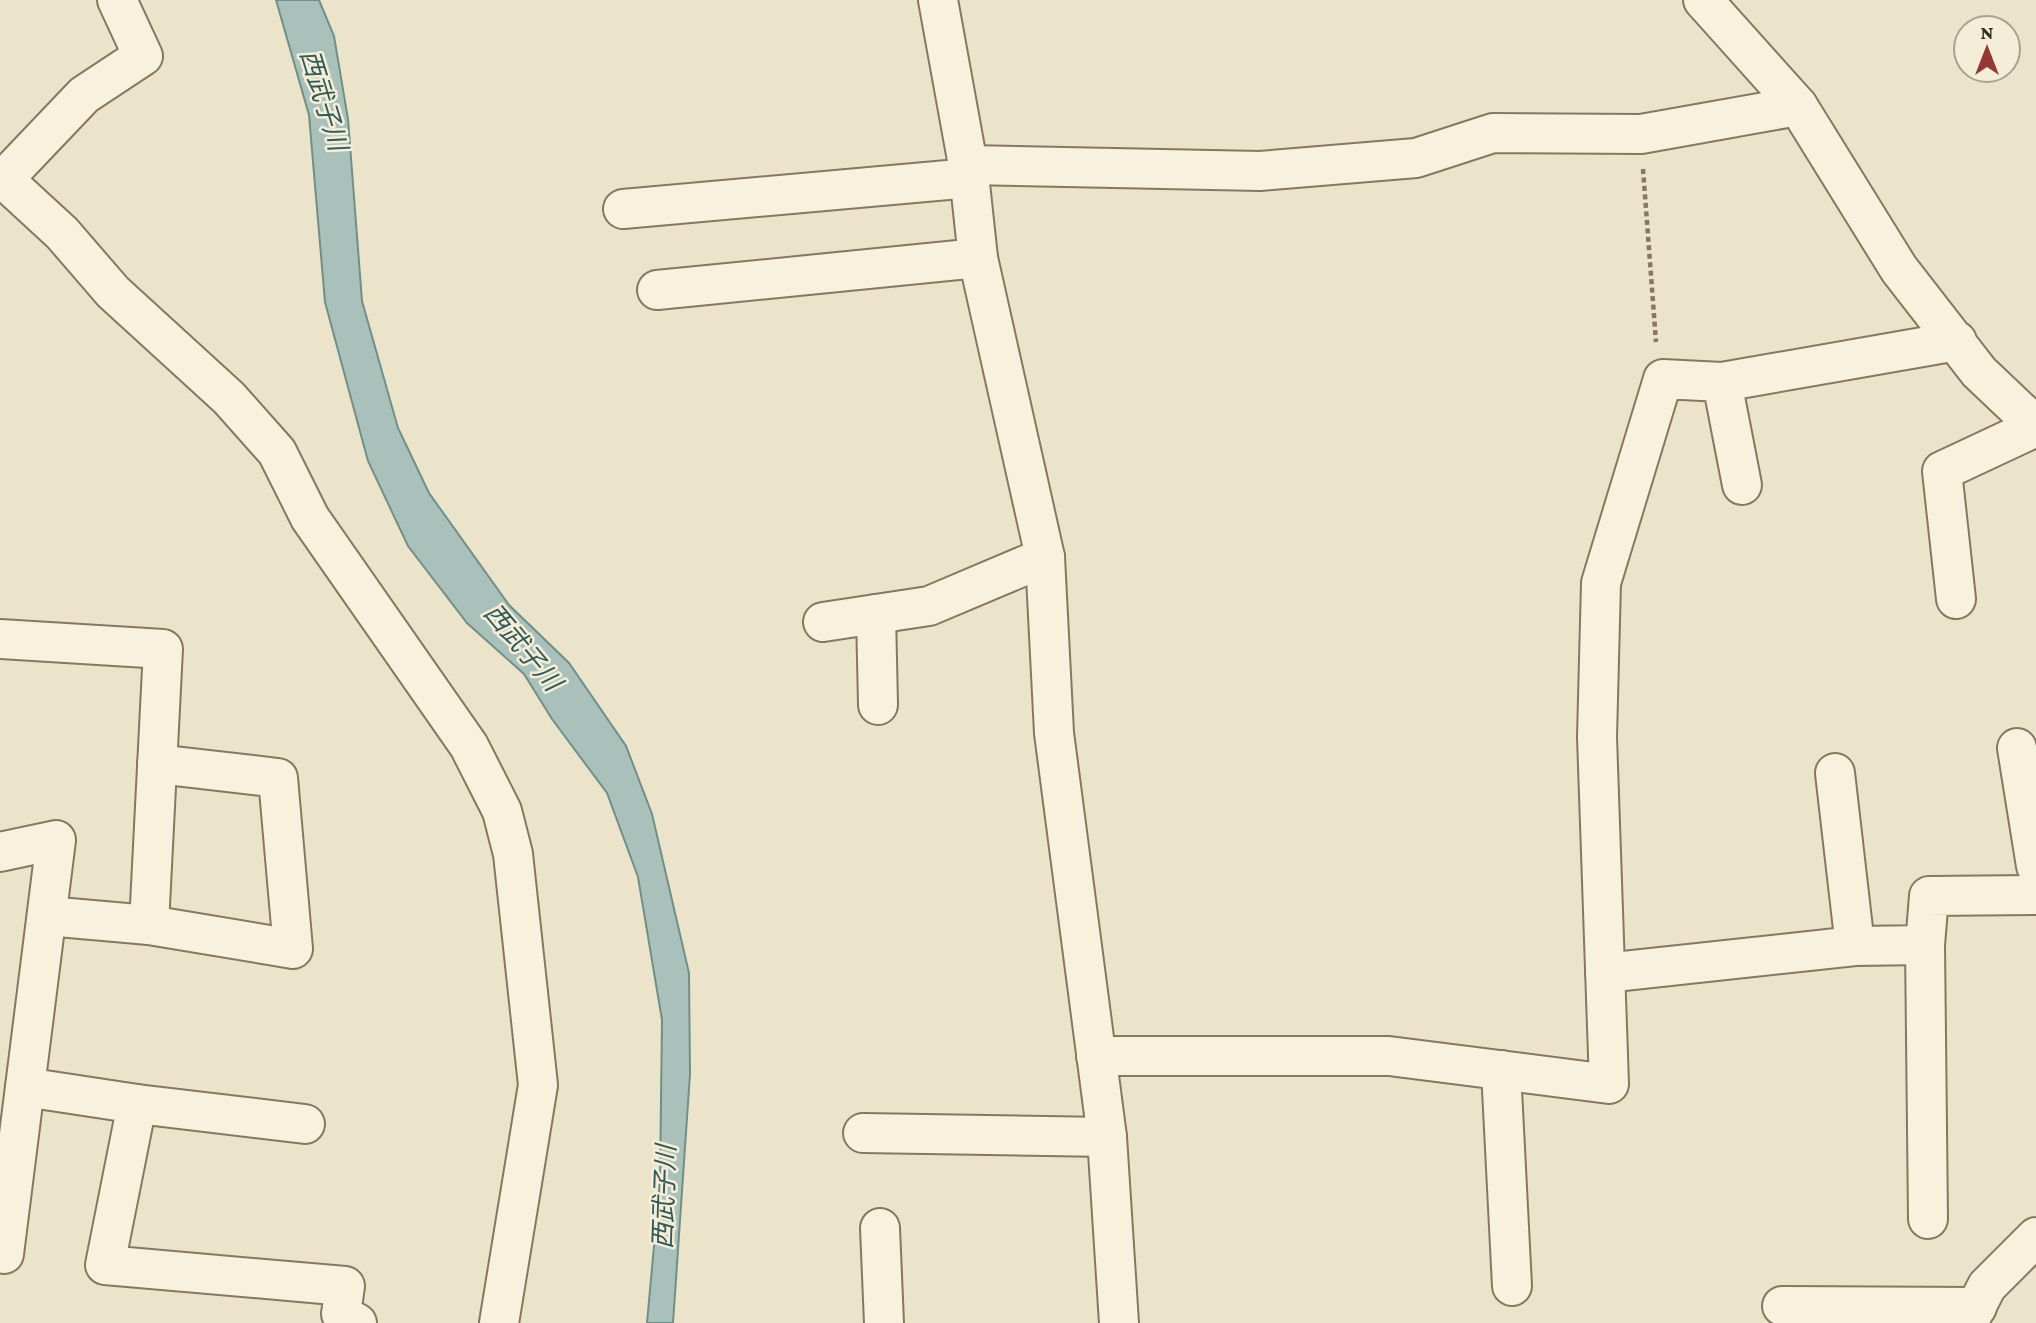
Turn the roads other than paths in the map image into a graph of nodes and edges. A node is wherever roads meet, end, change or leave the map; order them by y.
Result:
1 (117, 0) edge
2 (938, 0) edge
3 (1703, 0) edge
4 (1798, 106) junction
5 (969, 172) junction
6 (2, 177) edge
7 (623, 209) dead end
8 (978, 258) junction
9 (657, 290) dead end
10 (1957, 341) junction
11 (1722, 382) junction
12 (2036, 426) edge
13 (1742, 485) dead end
14 (1045, 557) junction
15 (1956, 599) dead end
16 (876, 614) junction
17 (823, 622) dead end
18 (0, 639) edge
19 (878, 705) dead end
20 (2017, 748) dead end
21 (157, 764) junction
22 (1835, 773) dead end
23 (0, 852) edge
24 (2036, 866) edge
25 (2036, 895) edge
26 (47, 916) junction
27 (149, 925) junction
28 (1925, 945) junction
29 (1855, 946) junction
30 (1605, 973) junction
31 (1096, 1056) junction
32 (1500, 1070) junction
33 (25, 1087) junction
34 (137, 1104) junction
35 (305, 1124) dead end
36 (863, 1133) dead end
37 (1107, 1137) junction
38 (1928, 1219) dead end
39 (880, 1228) dead end
40 (4, 1254) dead end
41 (2028, 1254) edge
42 (1512, 1286) dead end
43 (1782, 1306) dead end
44 (1973, 1315) edge
45 (357, 1323) edge
46 (499, 1323) edge
47 (884, 1323) edge
48 (1119, 1323) edge

1 - 6 street
2 - 5 street
3 - 4 street
4 - 5 street
4 - 10 street
5 - 7 street
5 - 8 street
6 - 46 street
8 - 9 street
8 - 14 street
10 - 11 street
10 - 12 street
11 - 13 street
11 - 30 street
12 - 15 street
14 - 16 street
14 - 31 street
16 - 17 street
16 - 19 street
18 - 21 street
20 - 24 street
21 - 27 street
21 - 27 street
22 - 29 street
23 - 26 street
25 - 28 street
26 - 27 street
26 - 33 street
28 - 29 street
28 - 38 street
29 - 30 street
30 - 32 street
31 - 32 street
31 - 37 street
32 - 42 street
33 - 34 street
33 - 40 street
34 - 35 street
34 - 45 street
36 - 37 street
37 - 48 street
39 - 47 street
41 - 44 street
43 - 44 street

